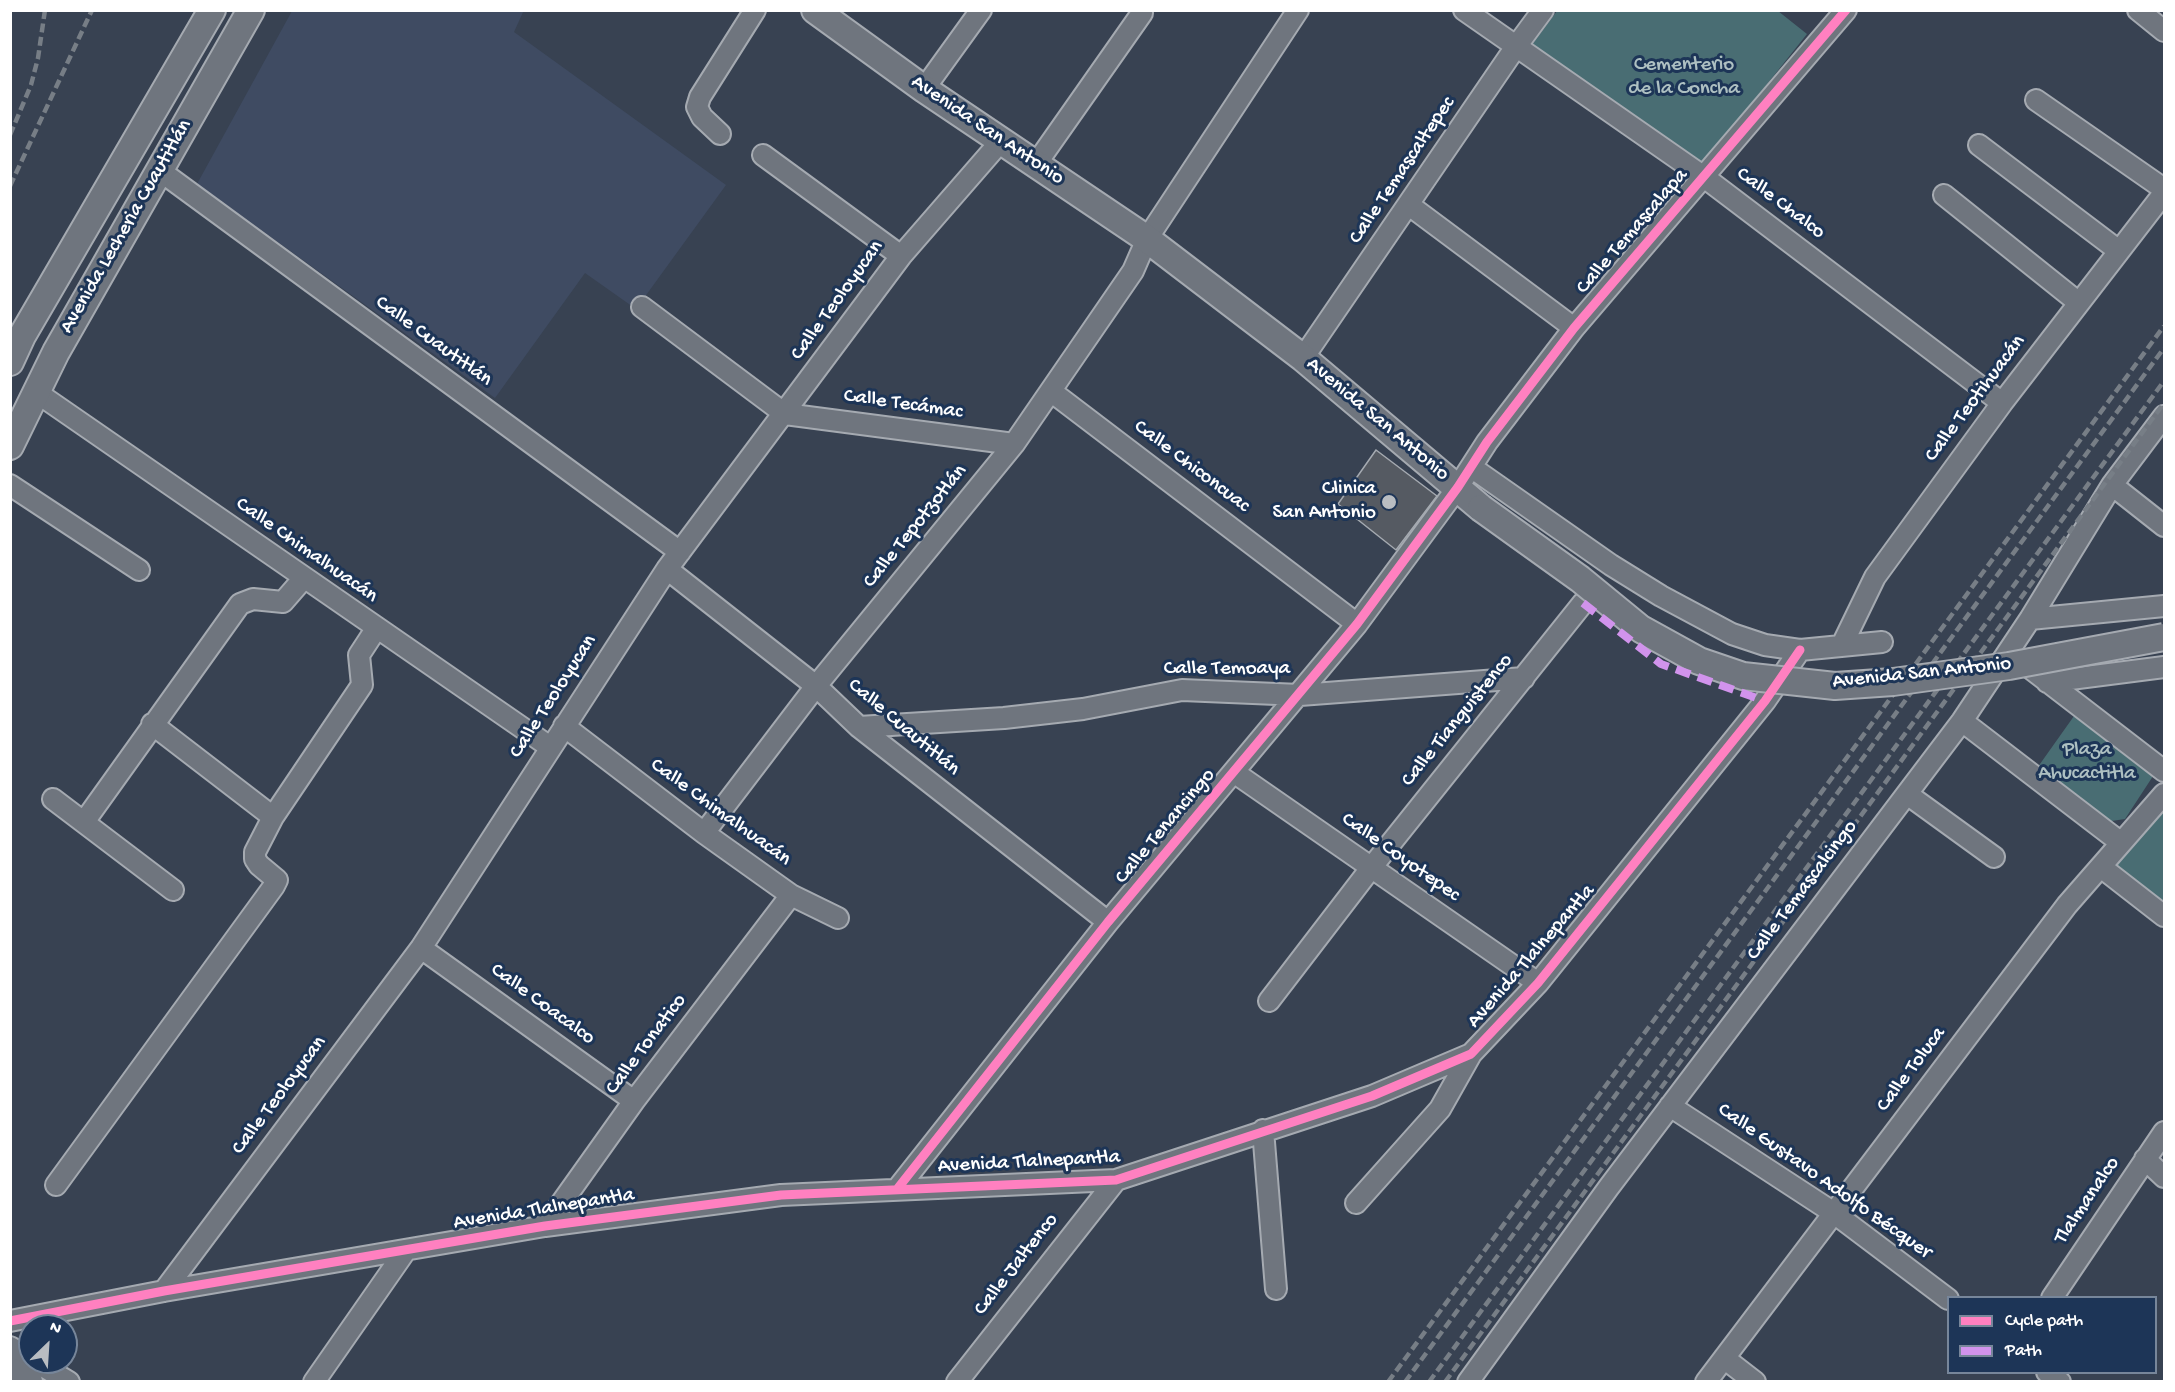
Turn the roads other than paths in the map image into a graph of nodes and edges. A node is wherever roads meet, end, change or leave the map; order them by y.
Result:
1 (212, 10) edge
2 (251, 10) edge
3 (755, 10) edge
4 (815, 10) edge
5 (981, 10) edge
6 (1298, 10) edge
7 (1464, 10) edge
8 (1543, 10) edge
9 (1846, 10) edge
10 (2138, 10) edge
11 (1142, 13) dead end
12 (2164, 31) edge
13 (1515, 48) junction
14 (924, 89) junction
15 (2036, 100) dead end
16 (720, 134) dead end
17 (1001, 141) junction
18 (1979, 145) dead end
19 (763, 155) dead end
20 (1035, 164) junction
21 (159, 170) junction
22 (1704, 177) junction
23 (2164, 191) edge
24 (1944, 195) dead end
25 (1410, 205) junction
26 (1147, 239) junction
27 (2119, 251) junction
28 (901, 256) junction
29 (2079, 303) junction
30 (642, 307) dead end
31 (1574, 328) junction
32 (1303, 358) junction
33 (10, 362) edge
34 (1052, 392) junction
35 (36, 393) junction
36 (2002, 402) junction
37 (785, 414) junction
38 (2164, 416) edge
39 (1014, 444) junction
40 (10, 446) edge
41 (1465, 477) junction
42 (10, 485) edge
43 (2112, 485) junction
44 (2164, 526) edge
45 (680, 552) junction
46 (667, 569) junction
47 (139, 570) dead end
48 (303, 579) junction
49 (1583, 603) dead end
50 (2164, 606) edge
51 (2030, 619) junction
52 (1357, 624) junction
53 (376, 629) junction
54 (2164, 637) edge
55 (1882, 642) dead end
56 (1842, 645) junction
57 (1800, 650) junction
58 (2008, 652) junction
59 (2164, 667) edge
60 (1524, 678) junction
61 (2048, 682) junction
62 (816, 686) junction
63 (1300, 695) junction
64 (1962, 721) junction
65 (152, 724) junction
66 (564, 726) junction
67 (859, 727) junction
68 (550, 747) junction
69 (2164, 771) edge
70 (1235, 773) junction
71 (1907, 794) junction
72 (2164, 794) edge
73 (53, 800) dead end
74 (273, 817) junction
75 (84, 822) junction
76 (704, 833) junction
77 (2120, 842) junction
78 (1994, 857) dead end
79 (2101, 867) junction
80 (1371, 868) junction
81 (173, 890) dead end
82 (790, 895) junction
83 (2164, 916) edge
84 (838, 918) dead end
85 (1108, 922) junction
86 (421, 948) junction
87 (1538, 982) junction
88 (1269, 1001) dead end
89 (1472, 1054) junction
90 (634, 1101) junction
91 (1670, 1106) junction
92 (1263, 1130) junction
93 (2164, 1132) edge
94 (2145, 1159) junction
95 (2164, 1177) edge
96 (1116, 1180) junction
97 (56, 1185) dead end
98 (898, 1188) junction
99 (1356, 1203) dead end
100 (1834, 1213) junction
101 (545, 1226) junction
102 (406, 1250) junction
103 (1276, 1289) dead end
104 (164, 1291) junction
105 (2053, 1296) edge
106 (1947, 1298) edge
107 (10, 1321) edge
108 (1724, 1358) junction
109 (10, 1373) edge
110 (56, 1374) edge
111 (27, 1382) edge
112 (69, 1382) edge
113 (314, 1382) edge
114 (957, 1382) edge
115 (1468, 1382) edge
116 (1706, 1382) edge
117 (1755, 1382) edge

1 - 33 main road, Avenida Lecheria Cuautitlán
2 - 21 main road, Avenida Lecheria Cuautitlán
3 - 16 street
4 - 14 main road, Avenida San Antonio
5 - 14 street
6 - 26 street
7 - 13 street, Calle Chalco
8 - 13 street, Calle Temascaltepec
9 - 22 street, Calle Temascalapa
10 - 12 street
11 - 20 street
13 - 22 street, Calle Chalco
13 - 25 street, Calle Temascaltepec
14 - 17 main road, Avenida San Antonio
15 - 23 street
17 - 20 main road, Avenida San Antonio
17 - 28 street, Calle Teoloyucan
18 - 27 street
19 - 28 street
20 - 26 main road, Avenida San Antonio
21 - 35 main road, Avenida Lecheria Cuautitlán
21 - 45 street, Calle Cuautitlán
22 - 31 street, Calle Temascalapa
22 - 36 street, Calle Chalco
23 - 27 street, Calle Teotihuacán
24 - 29 street
25 - 31 street
25 - 32 street, Calle Temascaltepec
26 - 32 main road, Avenida San Antonio
26 - 34 street, Calle Tepotzotlán
27 - 29 street, Calle Teotihuacán
28 - 37 street, Calle Teoloyucan
29 - 36 street, Calle Teotihuacán
30 - 37 street
31 - 41 street, Calle Temascalapa
32 - 41 main road, Avenida San Antonio
34 - 39 street, Calle Tepotzotlán
34 - 52 street, Calle Chiconcuac
35 - 40 main road, Avenida Lecheria Cuautitlán
35 - 48 street, Calle Chimalhuacán
36 - 56 street, Calle Teotihuacán
37 - 39 street, Calle Tecámac
37 - 45 street, Calle Teoloyucan
38 - 43 street, Calle Temascalcingo
39 - 62 street, Calle Tepotzotlán
41 - 52 street, Calle Tenancingo
41 - 54 main road, Avenida San Antonio, bridge
41 - 57 street, Avenida San Antonio
42 - 47 street
43 - 44 street
43 - 51 street, Calle Temascalcingo
45 - 46 street, Calle Teoloyucan
46 - 62 street, Calle Cuautitlán
46 - 66 street, Calle Teoloyucan
48 - 53 street, Calle Chimalhuacán
48 - 65 street
49 - 60 street, Calle Tianguistenco
50 - 51 street
51 - 58 street, Calle Temascalcingo
52 - 63 street, Calle Tenancingo
53 - 68 street, Calle Chimalhuacán
53 - 74 street
55 - 56 street, Avenida San Antonio
56 - 57 street, Avenida San Antonio
57 - 87 street, Avenida Tlalnepantla
58 - 61 street
58 - 64 street, Calle Temascalcingo
59 - 61 street
60 - 63 street, Calle Temoaya
60 - 80 street, Calle Tianguistenco
61 - 69 street
62 - 67 street, Calle Cuautitlán
62 - 76 street, Calle Tepotzotlán
63 - 67 street, Calle Temoaya
63 - 70 street, Calle Tenancingo
64 - 71 street, Calle Temascalcingo
64 - 77 street
65 - 74 street
65 - 75 street
66 - 68 street, Calle Teoloyucan
66 - 76 street, Calle Chimalhuacán
67 - 85 street, Calle Cuautitlán
68 - 86 street, Calle Teoloyucan
70 - 80 street, Calle Coyotepec
70 - 85 street, Calle Tenancingo
71 - 78 street
71 - 91 street, Calle Temascalcingo
72 - 77 street, Calle Toluca
73 - 75 street
74 - 97 street
75 - 81 street
76 - 82 street, Calle Chimalhuacán
77 - 79 street, Calle Toluca
79 - 83 street
79 - 100 street, Calle Toluca
80 - 87 street, Calle Coyotepec
80 - 88 street, Calle Tianguistenco
82 - 84 street, Calle Chimalhuacán
82 - 90 street, Calle Tonatico
85 - 98 street, Calle Tenancingo
86 - 90 street, Calle Coacalco
86 - 104 street, Calle Teoloyucan
87 - 89 street, Avenida Tlalnepantla
89 - 92 street, Avenida Tlalnepantla
89 - 99 street
90 - 101 street, Calle Tonatico
91 - 100 street, Calle Gustavo Adolfo Bécquer
91 - 115 street, Calle Temascalcingo
92 - 96 street, Avenida Tlalnepantla
92 - 103 street
93 - 94 street, Tlalmanalco
94 - 95 street
94 - 105 street, Tlalmanalco
96 - 98 street, Avenida Tlalnepantla
96 - 114 street, Calle Jaltenco
98 - 101 street, Avenida Tlalnepantla
100 - 106 street, Calle Gustavo Adolfo Bécquer
100 - 108 street, Calle Toluca
101 - 102 street, Avenida Tlalnepantla
102 - 104 street, Avenida Tlalnepantla
102 - 113 street
104 - 107 street, Avenida Tlalnepantla
108 - 116 street, Calle Toluca
108 - 117 street
109 - 111 highway
110 - 112 street

